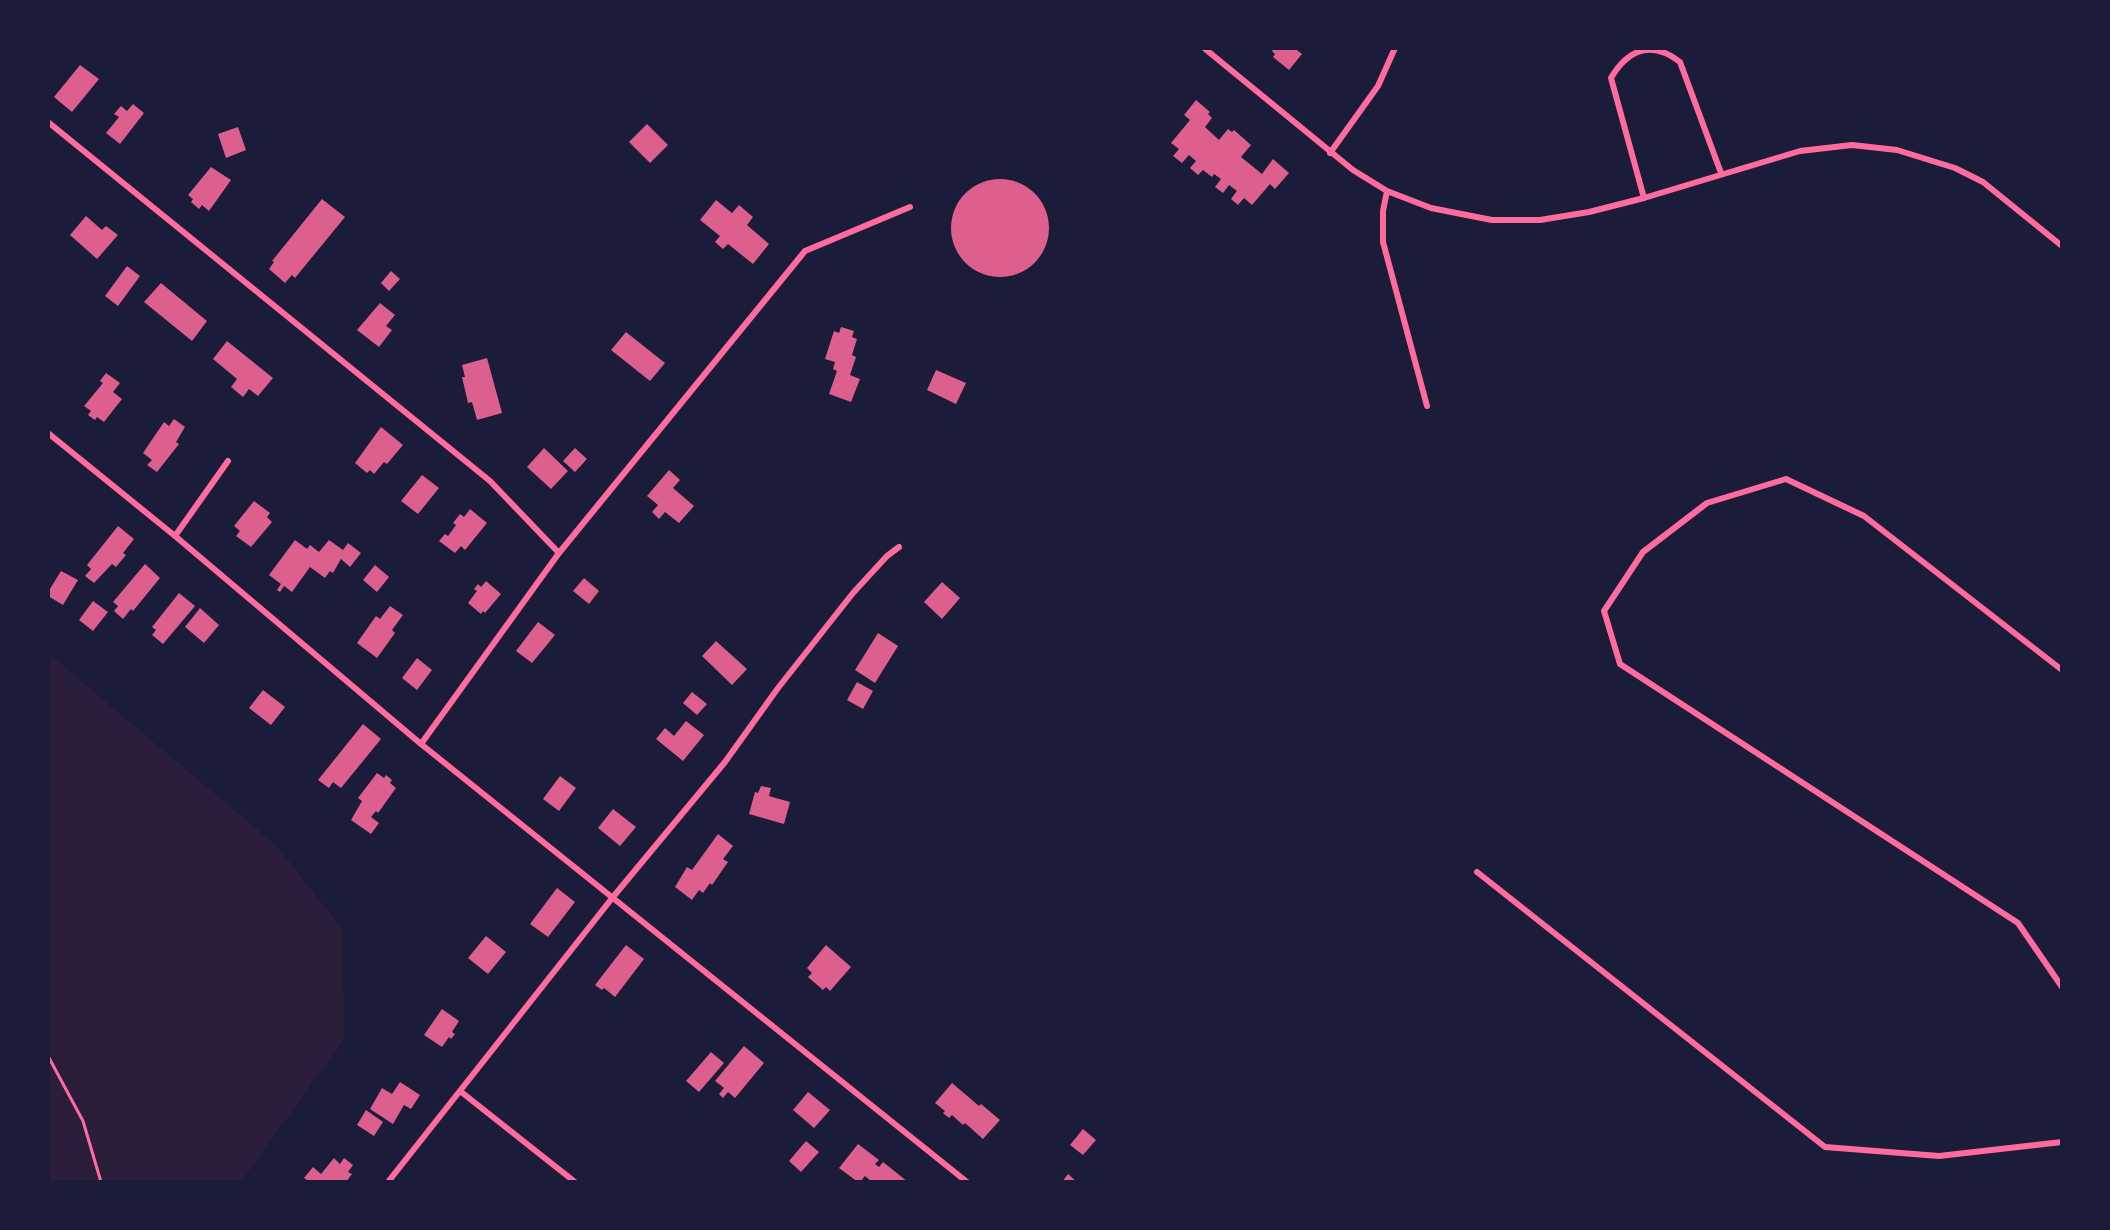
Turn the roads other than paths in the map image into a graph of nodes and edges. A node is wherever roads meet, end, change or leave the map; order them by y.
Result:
1 (1204, 48) edge
2 (1395, 48) edge
3 (48, 122) edge
4 (1330, 153) junction
5 (1721, 173) junction
6 (1387, 191) junction
7 (1644, 198) junction
8 (910, 207) dead end
9 (2062, 246) edge
10 (1427, 406) dead end
11 (48, 434) edge
12 (228, 461) dead end
13 (175, 536) junction
14 (899, 547) dead end
15 (559, 553) junction
16 (2062, 670) edge
17 (421, 744) junction
18 (1477, 872) dead end
19 (614, 897) junction
20 (2062, 987) edge
21 (460, 1091) junction
22 (2062, 1142) edge
23 (388, 1182) edge
24 (575, 1182) edge
25 (967, 1182) edge

1 - 4 street
2 - 4 street
3 - 15 street
4 - 6 street
5 - 7 street
5 - 7 street
5 - 9 street
6 - 7 street
6 - 10 street
8 - 15 street
11 - 13 street
12 - 13 street
13 - 17 street
14 - 19 street
15 - 17 street
16 - 20 street
17 - 19 street
18 - 22 street
19 - 21 street
19 - 25 street
21 - 23 street
21 - 24 street

